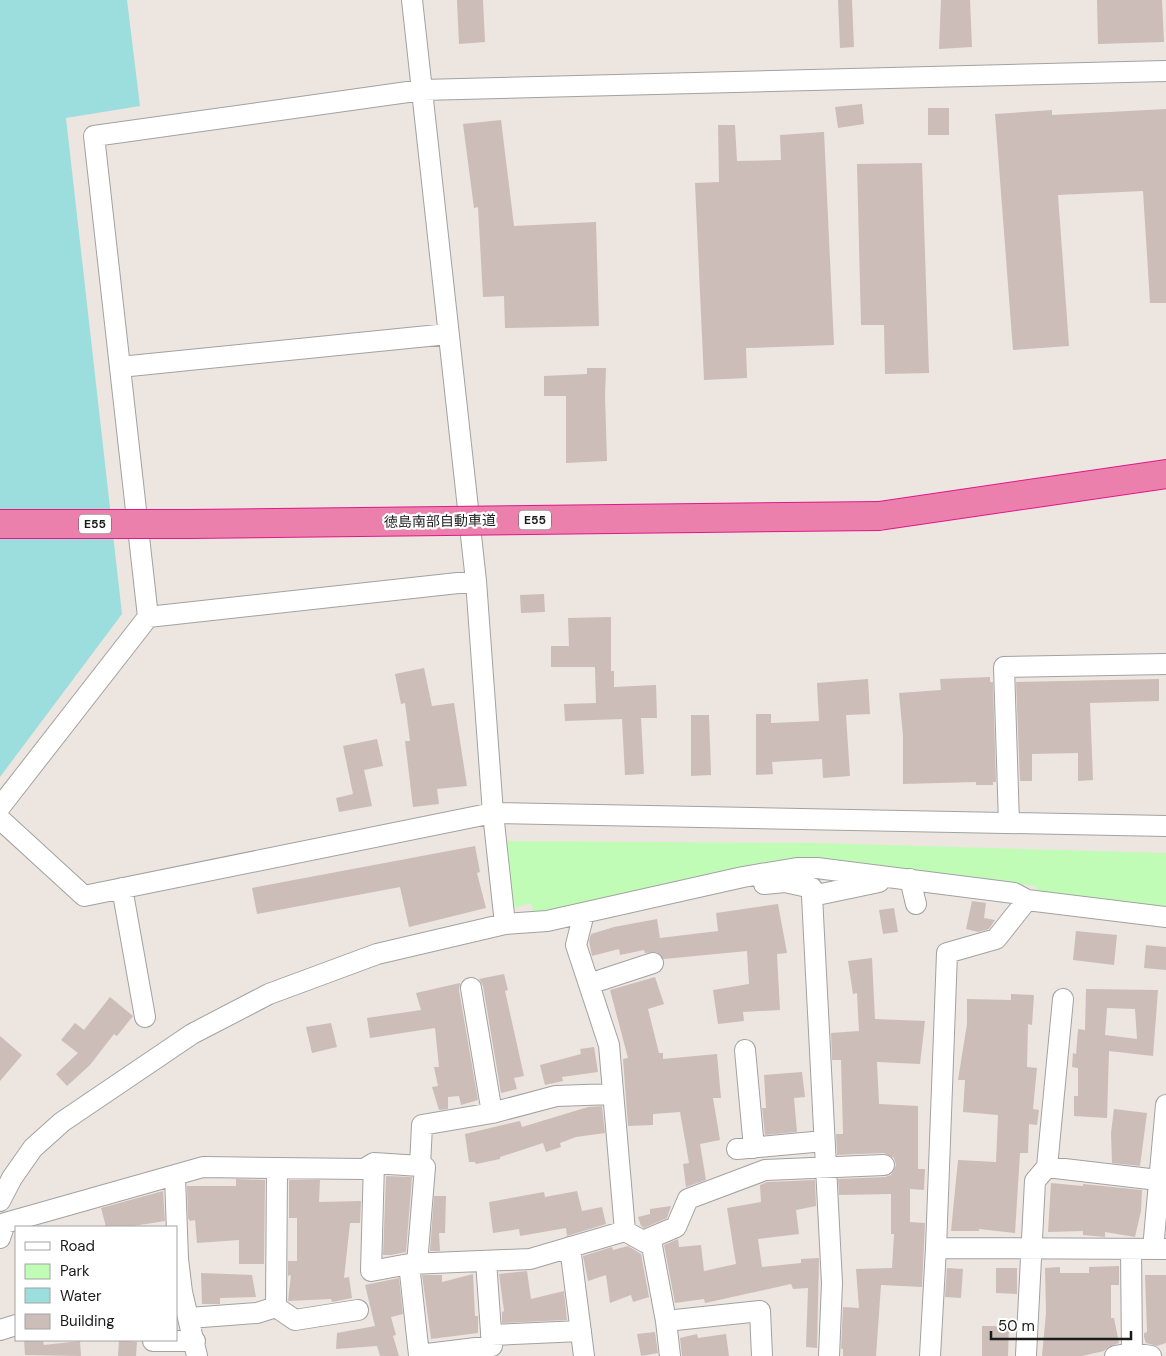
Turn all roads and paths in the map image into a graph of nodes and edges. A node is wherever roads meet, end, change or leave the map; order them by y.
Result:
1 (412, 0) edge
2 (1166, 72) edge
3 (422, 90) junction
4 (448, 334) junction
5 (120, 366) junction
6 (1166, 474) edge
7 (0, 524) edge
8 (476, 581) junction
9 (148, 617) junction
10 (1166, 664) edge
11 (0, 807) edge
12 (493, 813) junction
13 (0, 819) edge
14 (1009, 823) junction
15 (1166, 826) edge
16 (810, 868) junction
17 (906, 878) junction
18 (743, 881) junction
19 (122, 888) junction
20 (812, 892) junction
21 (1027, 900) junction
22 (916, 904) dead end
23 (584, 914) junction
24 (1166, 917) edge
25 (547, 921) junction
26 (504, 924) junction
27 (576, 946) junction
28 (653, 963) dead end
29 (589, 984) junction
30 (471, 988) dead end
31 (1063, 999) dead end
32 (145, 1017) dead end
33 (745, 1050) dead end
34 (613, 1094) junction
35 (1166, 1105) edge
36 (492, 1113) junction
37 (824, 1141) junction
38 (374, 1163) junction
39 (884, 1165) dead end
40 (420, 1166) junction
41 (825, 1167) junction
42 (1047, 1167) junction
43 (277, 1168) junction
44 (175, 1177) junction
45 (1158, 1180) junction
46 (0, 1201) edge
47 (176, 1226) edge
48 (625, 1231) junction
49 (0, 1238) edge
50 (643, 1241) junction
51 (570, 1247) junction
52 (936, 1248) junction
53 (1033, 1248) junction
54 (1131, 1249) junction
55 (1159, 1249) edge
56 (486, 1261) junction
57 (413, 1264) junction
58 (178, 1266) edge
59 (276, 1307) junction
60 (358, 1310) dead end
61 (189, 1318) junction
62 (666, 1321) junction
63 (15, 1325) edge
64 (0, 1330) edge
65 (581, 1331) junction
66 (491, 1335) junction
67 (153, 1341) dead end
68 (196, 1349) edge
69 (1026, 1355) edge
70 (1133, 1355) edge
71 (584, 1356) edge
72 (670, 1356) edge
73 (762, 1356) edge
74 (829, 1356) edge
75 (930, 1356) edge

1 - 3 street
2 - 3 street
3 - 4 street
3 - 5 street
4 - 5 street
4 - 8 street
5 - 9 street
6 - 7 highway, 徳島南部自動車道 / E55, bridge
8 - 9 street
8 - 12 street
9 - 11 street
10 - 14 street
12 - 14 street
12 - 19 street
12 - 26 street
13 - 19 street
14 - 15 street
16 - 17 street
16 - 18 street
16 - 20 street
17 - 20 street
17 - 21 street
17 - 22 street
18 - 20 street
18 - 23 street
19 - 32 street
20 - 37 street
21 - 24 street
21 - 52 street
23 - 25 street
23 - 27 street
25 - 26 street
25 - 27 street
26 - 46 street
27 - 29 street
28 - 29 street
29 - 34 street
30 - 36 street
31 - 42 street
33 - 37 street
34 - 36 street
34 - 48 street
35 - 45 street
36 - 40 street
37 - 41 street
38 - 40 street
38 - 43 street
38 - 57 street
39 - 41 street
40 - 57 street
41 - 50 street
41 - 74 street
42 - 45 street
42 - 53 street
43 - 44 street
43 - 59 street
44 - 47 street
44 - 49 street
45 - 55 street
48 - 50 street
48 - 51 street
50 - 62 street
51 - 56 street
51 - 65 street
52 - 53 street
52 - 75 street
53 - 54 street
53 - 69 street
54 - 55 street
54 - 70 street
56 - 57 street
56 - 66 street
57 - 66 street
58 - 61 street
59 - 60 street
59 - 61 street
61 - 68 street
62 - 72 street
62 - 73 street
63 - 64 street
65 - 66 street
65 - 71 street
67 - 68 street

